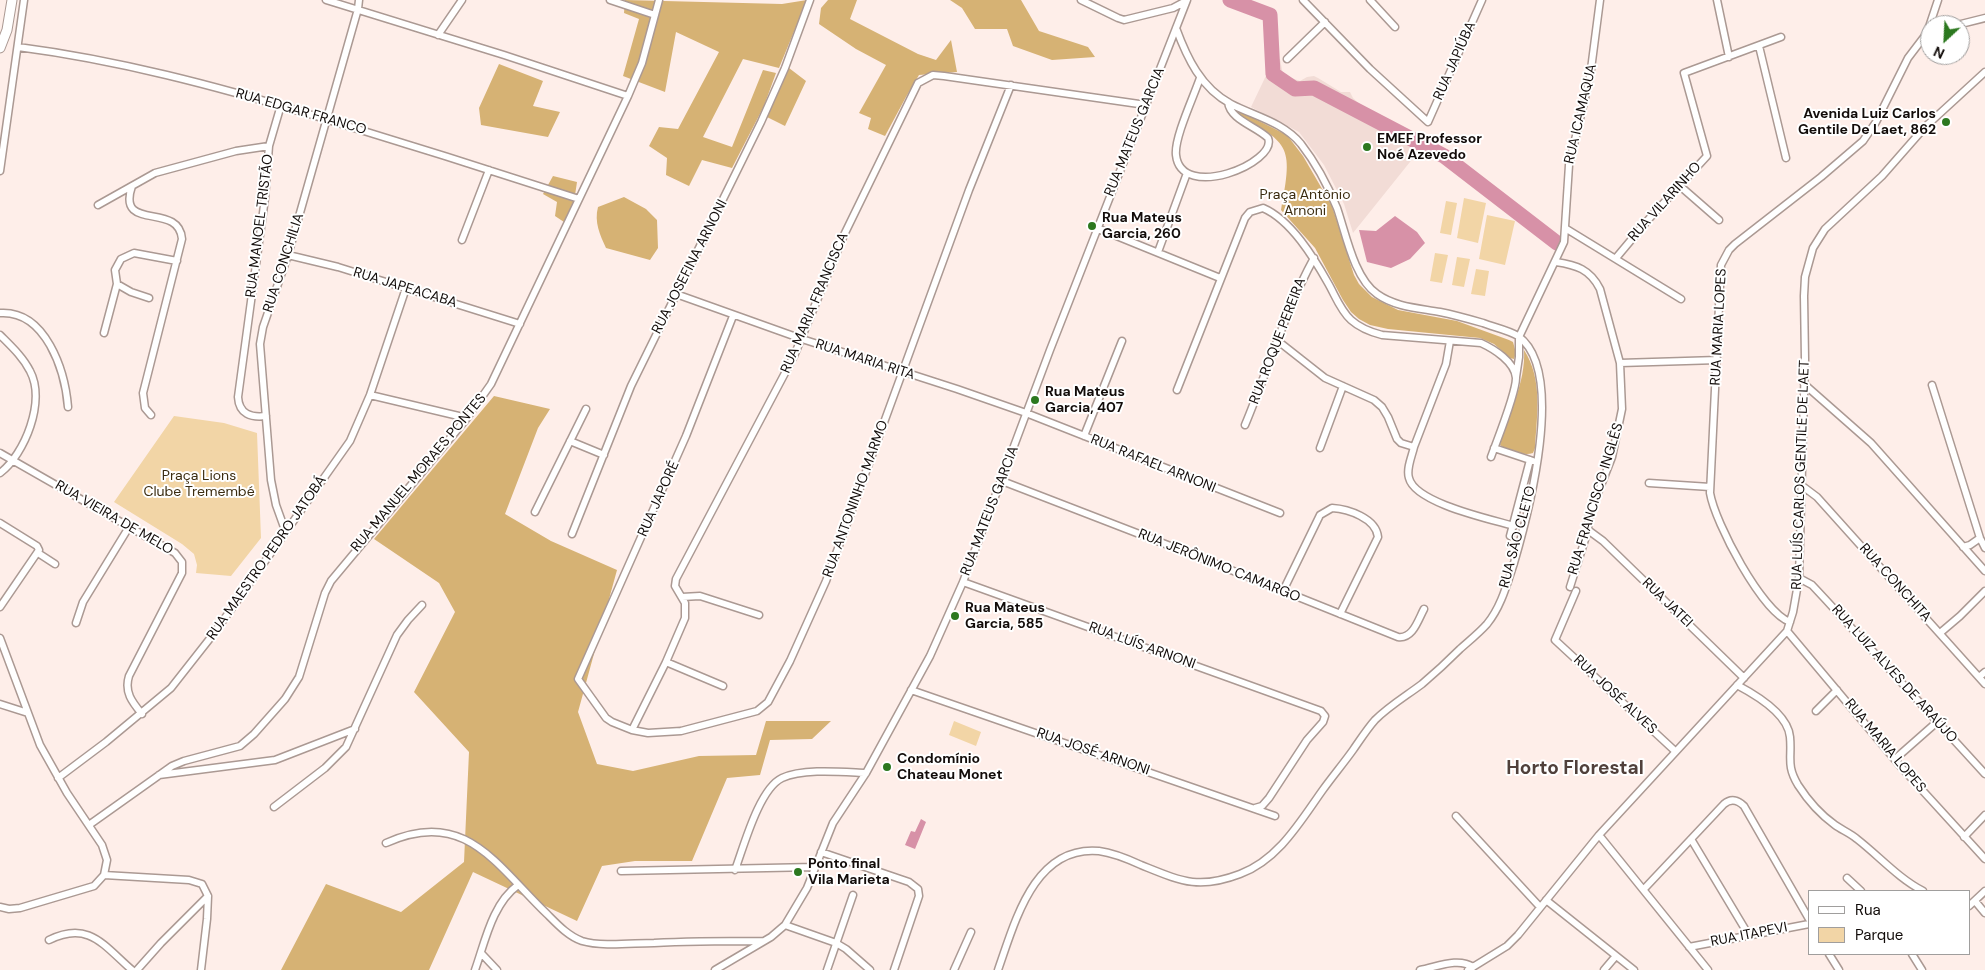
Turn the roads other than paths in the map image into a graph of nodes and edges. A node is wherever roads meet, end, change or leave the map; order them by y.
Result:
1 (12, 0) edge
2 (24, 0) edge
3 (326, 0) edge
4 (359, 0) edge
5 (462, 0) edge
6 (610, 0) edge
7 (659, 0) edge
8 (810, 0) edge
9 (1081, 0) edge
10 (1186, 0) edge
11 (1303, 0) edge
12 (1482, 0) edge
13 (1600, 0) edge
14 (1717, 0) edge
15 (1938, 0) edge
16 (1375, 2) edge
17 (358, 9) junction
18 (655, 14) junction
19 (1933, 15) edge
20 (1985, 18) edge
21 (1325, 22) junction
22 (1970, 22) edge
23 (1395, 26) dead end
24 (1176, 28) junction
25 (438, 35) junction
26 (1781, 37) dead end
27 (1920, 42) edge
28 (1759, 46) junction
29 (18, 47) junction
30 (0, 48) edge
31 (1729, 57) junction
32 (1287, 59) dead end
33 (1985, 72) edge
34 (1200, 78) junction
35 (1011, 85) junction
36 (628, 96) junction
37 (1228, 102) junction
38 (281, 105) junction
39 (1146, 105) junction
40 (326, 119) junction
41 (270, 146) junction
42 (1786, 158) dead end
43 (489, 170) junction
44 (0, 171) edge
45 (1187, 173) junction
46 (132, 186) junction
47 (1680, 186) junction
48 (579, 199) junction
49 (98, 205) dead end
50 (1719, 220) dead end
51 (1097, 228) junction
52 (1565, 228) junction
53 (462, 240) dead end
54 (1158, 252) junction
55 (288, 255) junction
56 (1314, 258) junction
57 (1616, 258) junction
58 (177, 261) junction
59 (1556, 262) junction
60 (1220, 278) junction
61 (117, 284) junction
62 (406, 288) junction
63 (676, 294) junction
64 (149, 298) dead end
65 (1682, 300) dead end
66 (0, 313) edge
67 (733, 316) junction
68 (520, 324) junction
69 (104, 333) dead end
70 (0, 335) edge
71 (1518, 337) junction
72 (802, 339) junction
73 (1122, 341) dead end
74 (1450, 341) junction
75 (1278, 342) junction
76 (1718, 360) junction
77 (1620, 363) junction
78 (903, 372) junction
79 (1516, 377) junction
80 (1804, 384) junction
81 (1932, 385) dead end
82 (1343, 386) junction
83 (1177, 390) dead end
84 (370, 395) junction
85 (68, 407) dead end
86 (586, 408) dead end
87 (1026, 413) junction
88 (151, 415) dead end
89 (266, 416) junction
90 (466, 418) junction
91 (1245, 425) dead end
92 (1084, 436) junction
93 (570, 441) junction
94 (1414, 447) junction
95 (1320, 448) dead end
96 (1494, 448) junction
97 (0, 453) edge
98 (604, 455) junction
99 (1491, 457) dead end
100 (14, 461) junction
101 (1533, 461) junction
102 (0, 473) edge
103 (1002, 481) junction
104 (1649, 483) dead end
105 (1801, 485) junction
106 (1710, 487) junction
107 (535, 512) dead end
108 (1280, 513) dead end
109 (0, 524) edge
110 (1514, 526) junction
111 (129, 527) junction
112 (285, 530) junction
113 (1588, 530) junction
114 (572, 534) dead end
115 (1510, 536) dead end
116 (1980, 538) junction
117 (1963, 547) junction
118 (1985, 548) edge
119 (38, 553) junction
120 (55, 564) dead end
121 (1985, 571) edge
122 (1799, 578) junction
123 (963, 582) junction
124 (1283, 591) junction
125 (1985, 591) edge
126 (682, 597) junction
127 (422, 605) dead end
128 (0, 607) edge
129 (1424, 609) dead end
130 (759, 614) dead end
131 (1340, 614) junction
132 (1790, 622) junction
133 (76, 623) dead end
134 (1787, 631) junction
135 (1940, 633) junction
136 (0, 638) edge
137 (1555, 640) joint
138 (666, 662) junction
139 (1985, 672) edge
140 (1744, 678) junction
141 (1979, 678) junction
142 (578, 679) joint
143 (1985, 684) edge
144 (1737, 685) junction
145 (723, 686) dead end
146 (911, 690) junction
147 (1837, 690) junction
148 (0, 704) edge
149 (1816, 711) dead end
150 (28, 713) junction
151 (142, 714) junction
152 (1938, 722) junction
153 (355, 729) junction
154 (632, 730) junction
155 (1675, 751) junction
156 (1895, 759) junction
157 (866, 773) junction
158 (1985, 774) edge
159 (158, 775) junction
160 (58, 778) junction
161 (274, 807) dead end
162 (1255, 808) junction
163 (1985, 815) edge
164 (1275, 816) dead end
165 (1456, 816) dead end
166 (89, 825) junction
167 (1599, 835) junction
168 (1964, 836) junction
169 (1691, 839) junction
170 (386, 843) dead end
171 (821, 852) junction
172 (1985, 859) edge
173 (815, 867) junction
174 (735, 870) junction
175 (621, 871) dead end
176 (104, 875) junction
177 (1847, 878) dead end
178 (518, 885) junction
179 (1644, 889) junction
180 (1860, 890) edge
181 (1921, 890) edge
182 (1985, 892) edge
183 (853, 895) dead end
184 (208, 896) junction
185 (1546, 900) junction
186 (1975, 901) junction
187 (1970, 905) edge
188 (0, 907) edge
189 (1540, 907) junction
190 (1985, 913) edge
191 (1808, 917) edge
192 (1808, 924) edge
193 (785, 925) junction
194 (971, 932) dead end
195 (1748, 934) junction
196 (49, 940) dead end
197 (765, 941) junction
198 (836, 943) junction
199 (1689, 947) junction
200 (481, 953) junction
201 (1830, 955) edge
202 (1913, 955) edge
203 (1615, 957) junction
204 (1471, 969) edge
205 (132, 970) edge
206 (137, 970) edge
207 (200, 970) edge
208 (474, 970) edge
209 (497, 970) edge
210 (715, 970) edge
211 (827, 970) edge
212 (870, 970) edge
213 (894, 970) edge
214 (954, 970) edge
215 (998, 970) edge
216 (1420, 970) edge
217 (1604, 970) edge
218 (1634, 970) edge
219 (1708, 970) edge
220 (1839, 970) edge
221 (1922, 970) edge

1 - 30 main road
2 - 29 street
3 - 17 street
4 - 17 street, RUA CONCHILIA
5 - 25 street
6 - 18 street
7 - 18 street, RUA MANUEL MORAES PONTES
8 - 63 street, RUA JOSEFINA ARNONI
9 - 10 street
10 - 24 street, RUA MATEUS GARCIA
11 - 21 street
12 - 21 street, RUA JAPIÚBA
13 - 52 street, RUA ICAMAQUA
14 - 31 street
15 - 19 street, RUA MARIA LOPES
16 - 23 street
17 - 25 street
17 - 40 street, RUA CONCHILIA
18 - 36 street, RUA MANUEL MORAES PONTES
20 - 22 street
21 - 32 street
24 - 34 street
24 - 39 street, RUA MATEUS GARCIA
25 - 36 street
26 - 28 street
27 - 76 street, RUA MARIA LOPES
28 - 31 street
28 - 42 street
29 - 38 street, RUA EDGAR FRANCO
29 - 44 street
31 - 47 street, RUA VILARINHO
33 - 80 street, RUA LUÍS CARLOS GENTILE DE LAET
34 - 37 street
34 - 45 street
35 - 39 street, RUA MARIA FRANCISCA
35 - 72 street, RUA MARIA FRANCISCA
35 - 78 street, RUA ANTONINHO MARMO
36 - 48 street, RUA MANUEL MORAES PONTES
37 - 45 street
37 - 71 street
38 - 40 street, RUA EDGAR FRANCO
38 - 41 street, RUA MANOEL TRISTÃO
39 - 51 street, RUA MATEUS GARCIA
40 - 43 street, RUA EDGAR FRANCO
40 - 55 street, RUA CONCHILIA
41 - 46 street
41 - 89 street, RUA MANOEL TRISTÃO
43 - 48 street, RUA EDGAR FRANCO
43 - 53 street
45 - 54 street
46 - 49 street
46 - 58 street
47 - 50 street
47 - 57 street, RUA VILARINHO
48 - 68 street, RUA MANUEL MORAES PONTES
51 - 54 street
51 - 87 street, RUA MATEUS GARCIA
52 - 57 street
52 - 59 street, RUA ICAMAQUA
54 - 60 street
55 - 62 street, RUA JAPEACABA
55 - 89 street, RUA CONCHILIA
56 - 60 street
56 - 74 street
56 - 75 street, RUA ROQUE PEREIRA
57 - 65 street
58 - 61 street
58 - 88 street
59 - 71 street, RUA ICAMAQUA
59 - 77 street, RUA FRANCISCO INGLÊS
60 - 83 street
61 - 64 street
61 - 69 street
62 - 68 street, RUA JAPEACABA
62 - 84 street, RUA MAESTRO PEDRO JATOBÁ
63 - 67 street, RUA MARIA RITA
63 - 98 street, RUA JOSEFINA ARNONI
66 - 85 street
67 - 72 street, RUA MARIA RITA
67 - 142 street, RUA JAPORÉ
68 - 90 street, RUA MANUEL MORAES PONTES
70 - 100 street
71 - 79 street
71 - 101 street, RUA SÃO CLETO
72 - 78 street, RUA MARIA RITA
72 - 126 street, RUA MARIA FRANCISCA
73 - 92 street
74 - 79 street
74 - 94 street
75 - 82 street
75 - 91 street, RUA ROQUE PEREIRA
76 - 77 street
76 - 106 street, RUA MARIA LOPES
77 - 113 street, RUA FRANCISCO INGLÊS
78 - 87 street, RUA MARIA RITA
78 - 154 street, RUA ANTONINHO MARMO
79 - 96 street
80 - 105 street, RUA LUÍS CARLOS GENTILE DE LAET
80 - 117 street
81 - 116 street
82 - 94 street
82 - 95 street
84 - 90 street
84 - 112 street, RUA MAESTRO PEDRO JATOBÁ
86 - 93 street
87 - 92 street, RUA RAFAEL ARNONI
87 - 103 street, RUA MATEUS GARCIA
89 - 112 street, RUA CONCHILIA
90 - 159 street, RUA MANUEL MORAES PONTES
92 - 108 street, RUA RAFAEL ARNONI
93 - 98 street
93 - 107 street
94 - 110 street
96 - 99 street
96 - 101 street
97 - 100 street, RUA VIEIRA DE MELO
98 - 114 street, RUA JOSEFINA ARNONI
100 - 102 street
100 - 111 street, RUA VIEIRA DE MELO
101 - 110 street, RUA SÃO CLETO
101 - 215 street, RUA SÃO CLETO
103 - 123 street, RUA MATEUS GARCIA
103 - 124 street, RUA JERÔNIMO CAMARGO
104 - 106 street
105 - 122 street, RUA LUÍS CARLOS GENTILE DE LAET
105 - 135 street, RUA CONCHITA
106 - 132 street, RUA MARIA LOPES
109 - 119 street
110 - 115 street, RUA SÃO CLETO
111 - 133 street
111 - 151 street, RUA VIEIRA DE MELO
112 - 151 street, RUA MAESTRO PEDRO JATOBÁ
113 - 137 street, RUA FRANCISCO INGLÊS
113 - 140 street, RUA JATEI
116 - 117 street
116 - 118 street
117 - 121 street
119 - 120 street
119 - 128 street
122 - 132 street, RUA LUÍS CARLOS GENTILE DE LAET
122 - 152 street, RUA LUIZ ALVES DE ARAÚJO
123 - 146 street, RUA MATEUS GARCIA
123 - 162 street, RUA LUÍS ARNONI
124 - 131 street, RUA JERÔNIMO CAMARGO
124 - 131 street
125 - 135 street
126 - 130 street
126 - 138 street, RUA MARIA FRANCISCA
127 - 153 street
129 - 131 street, RUA JERÔNIMO CAMARGO
132 - 134 street, RUA LUÍS CARLOS GENTILE DE LAET
134 - 140 street, RUA LUÍS CARLOS GENTILE DE LAET
134 - 147 street, RUA MARIA LOPES
135 - 141 street, RUA CONCHITA
136 - 150 street
137 - 155 street, RUA JOSÉ ALVES
138 - 145 street
138 - 154 street, RUA MARIA FRANCISCA
139 - 141 street
140 - 144 street, RUA LUÍS CARLOS GENTILE DE LAET
141 - 143 street, RUA CONCHITA
142 - 154 street, RUA ANTONINHO MARMO
144 - 155 street, RUA LUÍS CARLOS GENTILE DE LAET
144 - 181 street
146 - 157 street, RUA MATEUS GARCIA
146 - 162 street, RUA JOSÉ ARNONI
147 - 149 street
147 - 156 street, RUA MARIA LOPES
148 - 150 street
150 - 160 street
151 - 160 street, RUA MAESTRO PEDRO JATOBÁ
152 - 156 street
152 - 158 street, RUA LUIZ ALVES DE ARAÚJO
153 - 159 street
153 - 161 street
155 - 167 street, RUA LUÍS CARLOS GENTILE DE LAET
156 - 168 street, RUA MARIA LOPES
157 - 171 street, RUA MATEUS GARCIA
157 - 174 street
159 - 166 street, RUA MANUEL MORAES PONTES
160 - 166 street
162 - 164 street, RUA JOSÉ ARNONI
163 - 168 street
165 - 189 street
166 - 176 street
167 - 179 street
167 - 185 street, RUA LUÍS CARLOS GENTILE DE LAET
168 - 172 street, RUA MARIA LOPES
169 - 179 street
169 - 191 street
169 - 195 street
170 - 178 street
171 - 173 street, RUA MATEUS GARCIA
171 - 213 street
173 - 174 street
173 - 193 street, RUA MATEUS GARCIA
174 - 175 street
176 - 184 street
176 - 188 street
177 - 180 street
178 - 197 street
178 - 200 street
179 - 199 street
182 - 186 street
183 - 198 street
184 - 206 street
184 - 207 street
185 - 189 street, RUA LUÍS CARLOS GENTILE DE LAET
185 - 203 street
186 - 187 street
186 - 190 street
189 - 204 street, RUA LUÍS CARLOS GENTILE DE LAET
192 - 195 street, RUA ITAPEVI
193 - 197 street, RUA MATEUS GARCIA
193 - 198 street
194 - 214 street
195 - 199 street, RUA ITAPEVI
196 - 205 street
197 - 210 street, RUA MATEUS GARCIA
198 - 211 street
198 - 212 street
199 - 219 street
200 - 208 street
200 - 209 street
201 - 220 street
202 - 221 street
203 - 217 street
203 - 218 street
204 - 216 street

